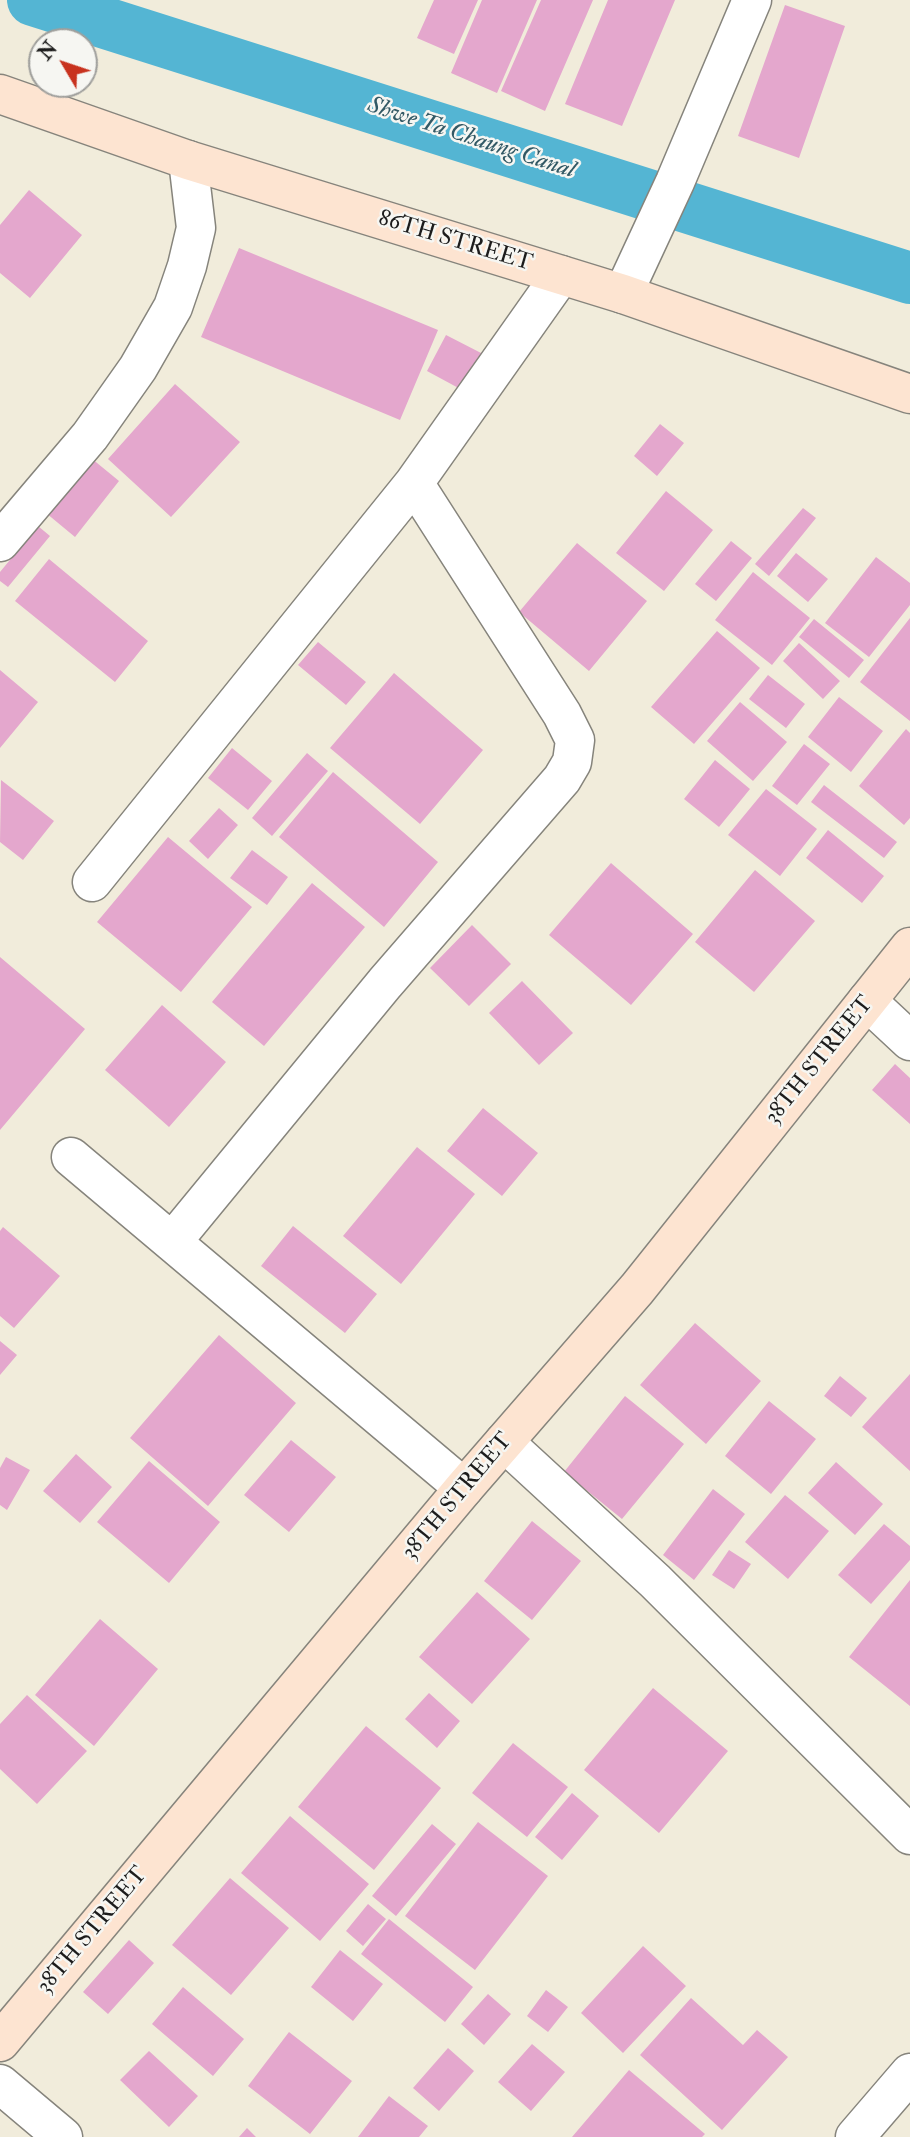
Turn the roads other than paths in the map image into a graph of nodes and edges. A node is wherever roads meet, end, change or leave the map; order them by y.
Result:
1 (752, 0) edge
2 (0, 94) edge
3 (188, 160) junction
4 (561, 275) junction
5 (623, 294) junction
6 (910, 394) edge
7 (414, 483) junction
8 (0, 542) edge
9 (92, 882) dead end
10 (910, 947) edge
11 (867, 1001) junction
12 (910, 1041) edge
13 (71, 1157) dead end
14 (172, 1242) junction
15 (504, 1442) junction
16 (464, 1488) junction
17 (910, 1835) edge
18 (0, 2042) edge
19 (910, 2073) edge
20 (0, 2084) edge
21 (63, 2137) edge
22 (855, 2137) edge

1 - 5 street
2 - 3 main road, 86TH STREET
3 - 4 main road, 86TH STREET
3 - 8 street
4 - 5 main road, 86TH STREET
4 - 7 street
5 - 6 main road, 86TH STREET
7 - 9 street
7 - 14 street
10 - 11 main road, 38TH STREET
11 - 12 street
11 - 15 main road, 38TH STREET
13 - 14 street
14 - 16 street
15 - 16 main road, 38TH STREET
15 - 17 street
16 - 18 main road, 38TH STREET
19 - 22 street
20 - 21 street

